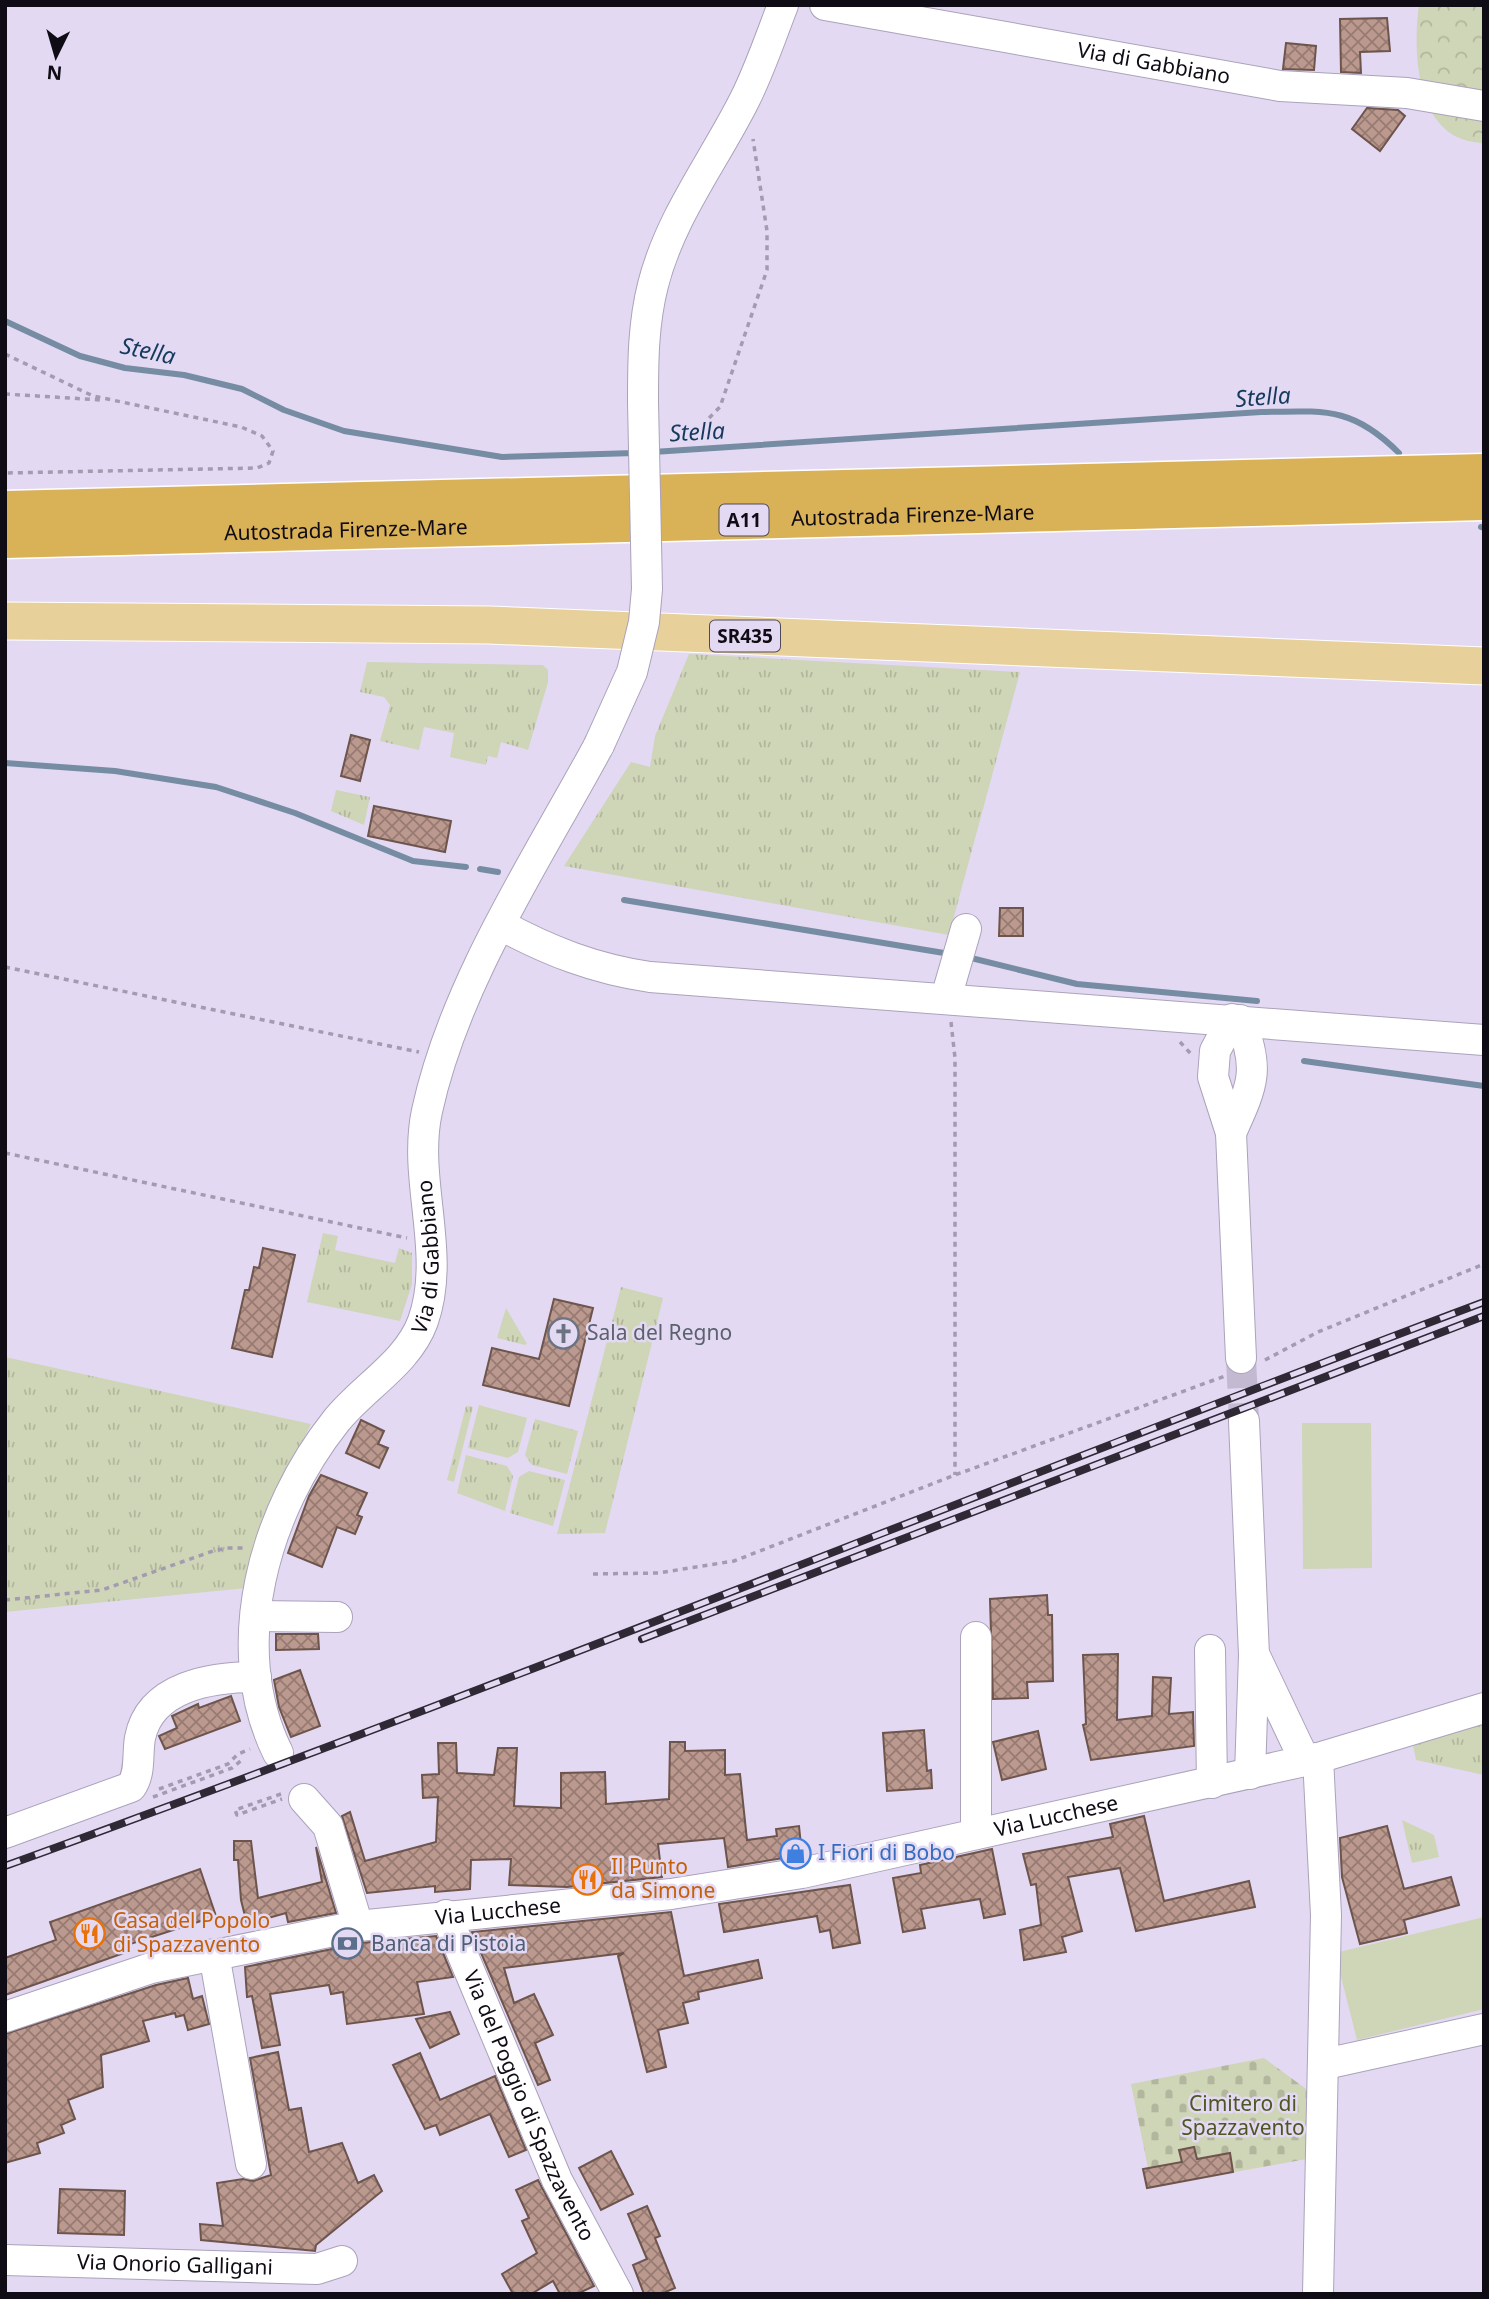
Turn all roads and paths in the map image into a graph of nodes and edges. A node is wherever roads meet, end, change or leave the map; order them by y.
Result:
1 (783, 5) edge
2 (825, 5) edge
3 (745, 99) junction
4 (1484, 106) edge
5 (5, 354) edge
6 (5, 394) edge
7 (107, 401) junction
8 (702, 425) dead end
9 (5, 473) edge
10 (1484, 473) edge
11 (1484, 501) edge
12 (5, 510) edge
13 (5, 539) edge
14 (5, 621) edge
15 (1484, 666) edge
16 (501, 925) junction
17 (966, 929) dead end
18 (5, 967) edge
19 (946, 998) junction
20 (1148, 1012) junction
21 (1236, 1020) junction
22 (1299, 1024) junction
23 (1174, 1037) dead end
24 (1484, 1040) edge
25 (442, 1057) junction
26 (1203, 1060) junction
27 (1254, 1070) junction
28 (1231, 1133) junction
29 (5, 1153) edge
30 (430, 1242) junction
31 (1484, 1264) edge
32 (1243, 1365) junction
33 (1244, 1421) tunnel mouth
34 (955, 1475) junction
35 (265, 1553) junction
36 (593, 1574) dead end
37 (5, 1600) edge
38 (256, 1616) junction
39 (337, 1617) dead end
40 (976, 1637) dead end
41 (1210, 1650) dead end
42 (1254, 1655) junction
43 (256, 1677) junction
44 (1484, 1709) edge
45 (275, 1747) joint
46 (243, 1759) dead end
47 (1311, 1759) junction
48 (1250, 1774) junction
49 (1212, 1783) junction
50 (142, 1795) dead end
51 (297, 1797) junction
52 (144, 1801) dead end
53 (5, 1833) edge
54 (976, 1834) junction
55 (446, 1914) junction
56 (358, 1926) junction
57 (214, 1954) junction
58 (5, 2017) edge
59 (1484, 2029) edge
60 (1325, 2064) junction
61 (251, 2164) dead end
62 (5, 2260) edge
63 (342, 2261) dead end
64 (618, 2294) edge
65 (1318, 2294) edge

1 - 3 street
2 - 4 street, Via di Gabbiano
3 - 8 path
3 - 16 street, Via di Gabbiano, bridge
5 - 7 path
6 - 7 path
7 - 9 path
10 - 12 highway, Autostrada Firenze-Mare / A11
11 - 13 highway, Autostrada Firenze-Mare / A11
14 - 15 main road, SR435
16 - 19 street
16 - 25 street, Via di Gabbiano
17 - 19 street
18 - 25 path
19 - 20 street
19 - 34 path
20 - 21 street
20 - 26 street
21 - 22 street
21 - 26 street
21 - 27 street
22 - 24 street
22 - 27 street
23 - 26 path
25 - 30 street, Via di Gabbiano
26 - 28 street
27 - 28 street
28 - 32 street
29 - 30 path
30 - 35 street, Via di Gabbiano
31 - 32 path
32 - 34 path
33 - 42 street
34 - 36 path
35 - 37 path
35 - 38 street, Via di Gabbiano
38 - 39 street
38 - 43 street, Via di Gabbiano
40 - 54 street
41 - 49 street
42 - 47 street
42 - 48 street
43 - 45 street, Via di Gabbiano
43 - 53 street
44 - 47 street, Via Lucchese
45 - 50 path
46 - 52 path
47 - 48 street, Via Lucchese
47 - 60 street
48 - 49 street, Via Lucchese
49 - 54 street, Via Lucchese
51 - 51 path
51 - 56 street
54 - 55 street, Via Lucchese
55 - 56 street, Via Lucchese
55 - 64 street, Via del Poggio di Spazzavento
56 - 57 street, Via Lucchese
57 - 58 street, Via Lucchese
57 - 61 street
59 - 60 street
60 - 65 street
62 - 63 street, Via Onorio Galligani

